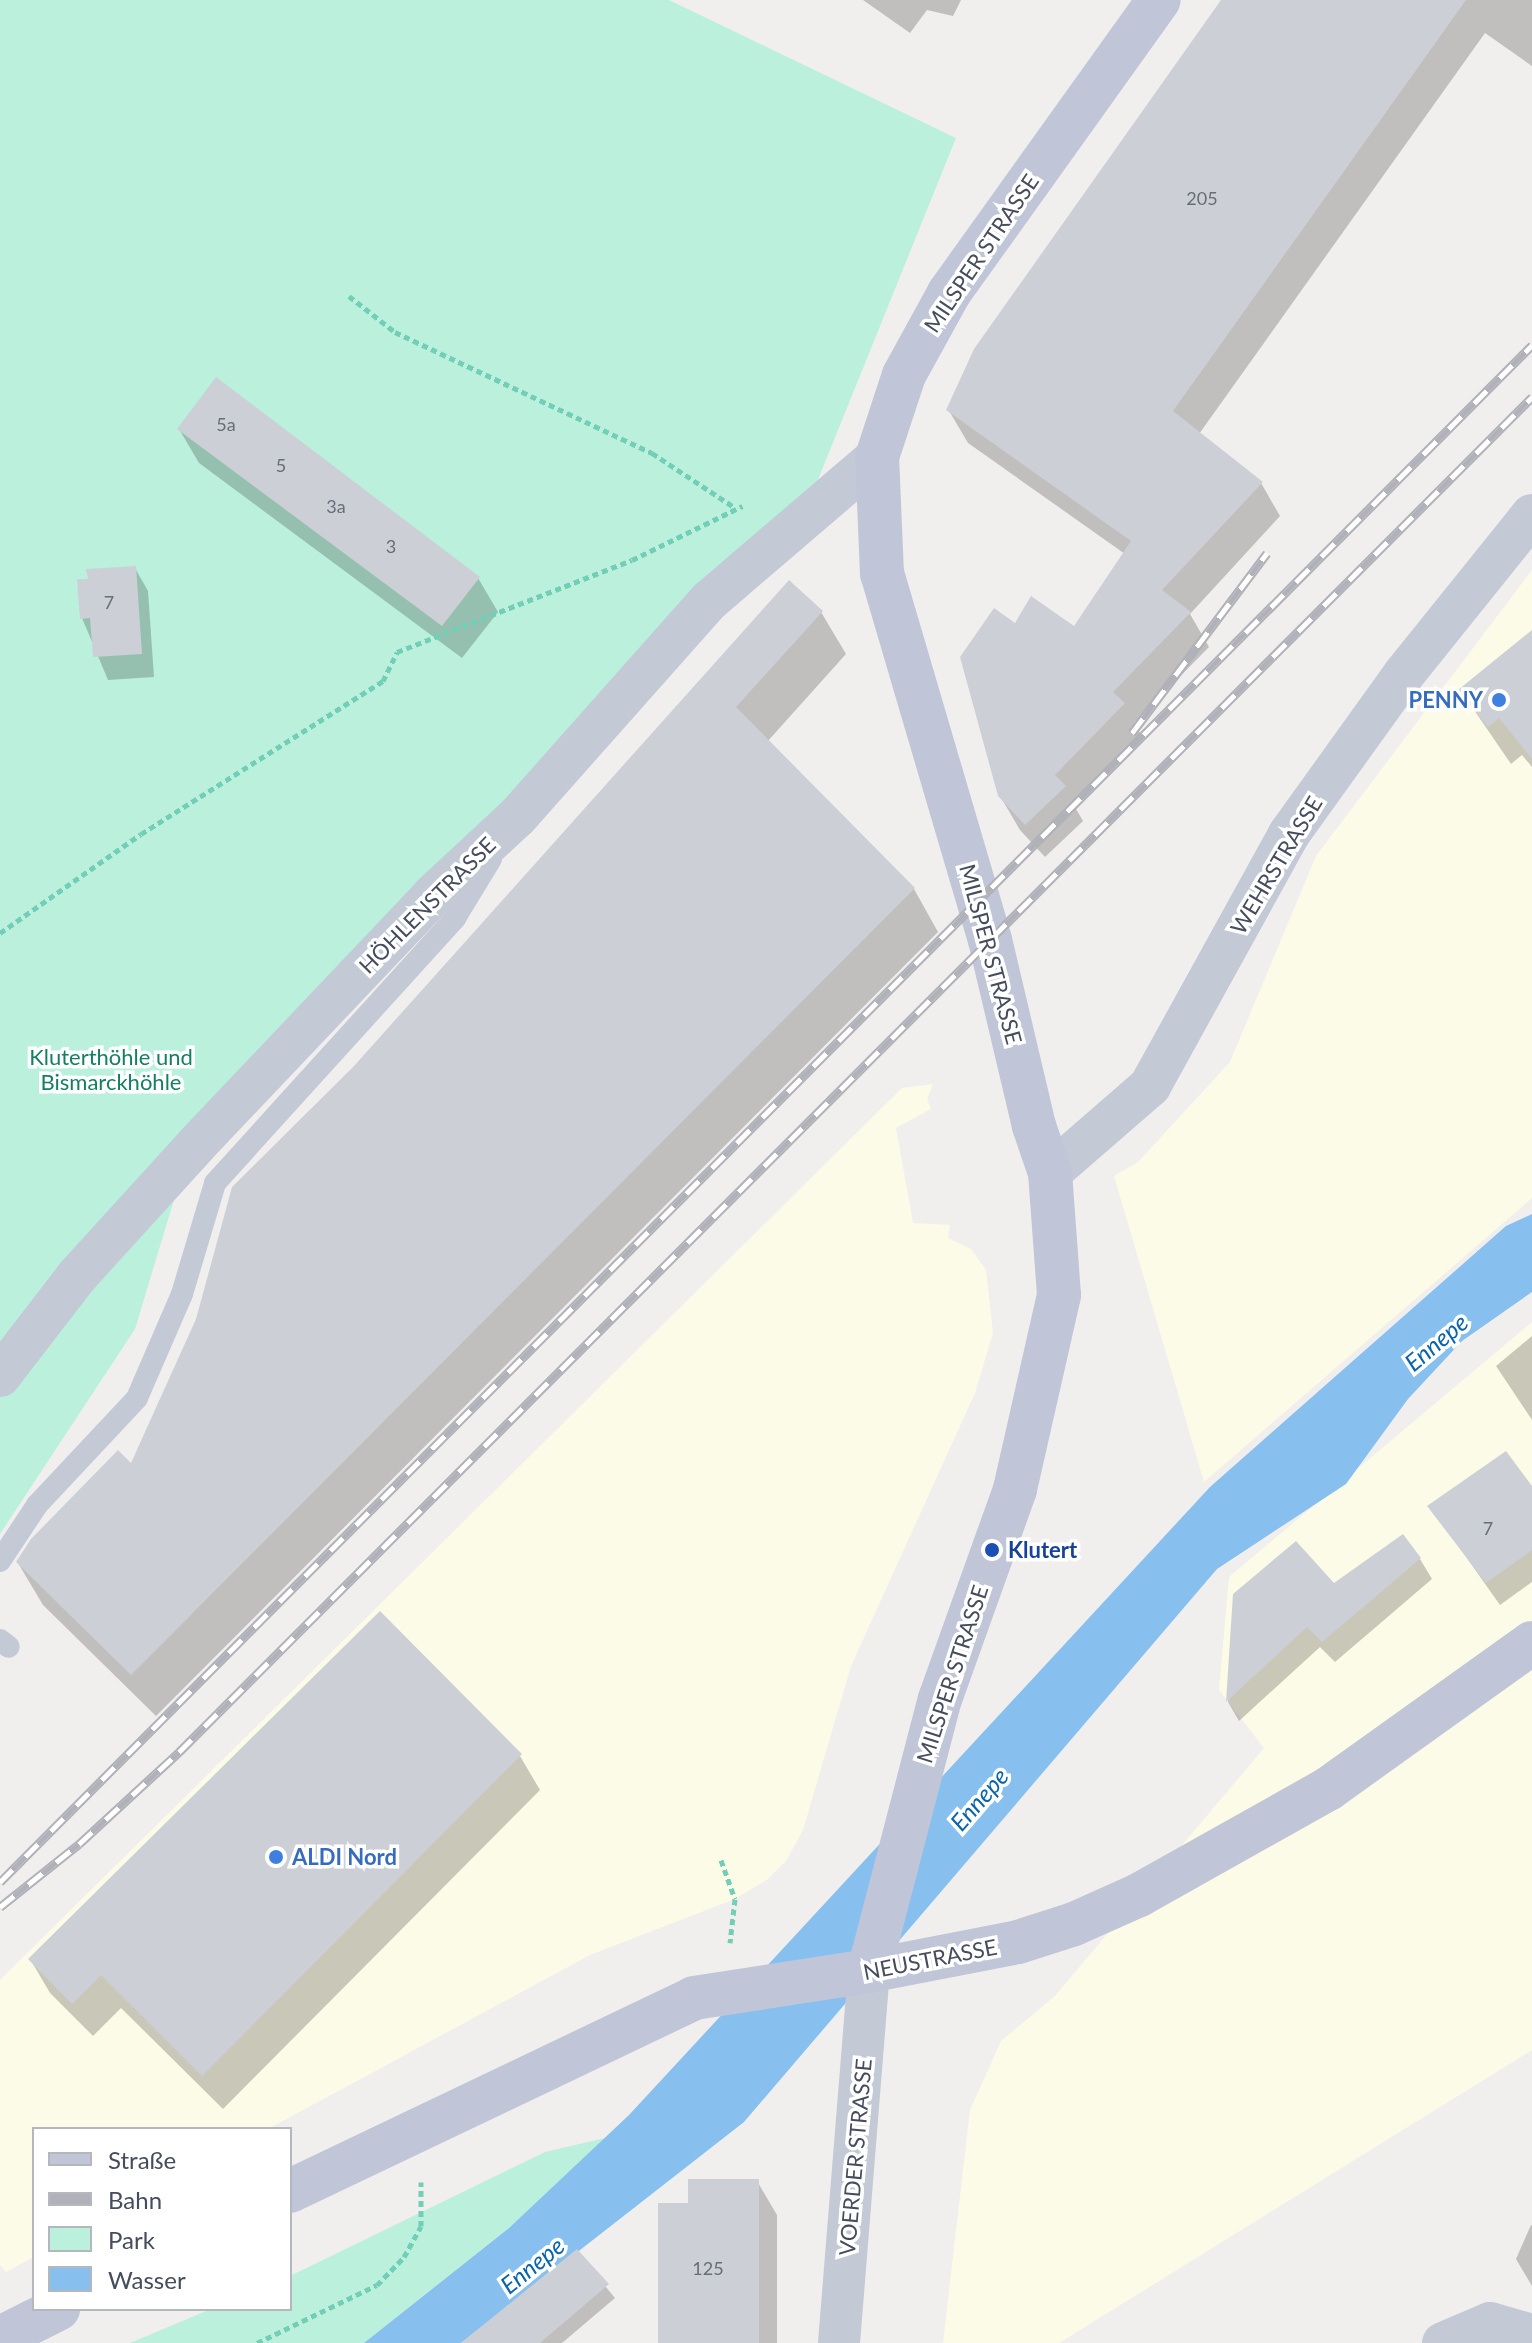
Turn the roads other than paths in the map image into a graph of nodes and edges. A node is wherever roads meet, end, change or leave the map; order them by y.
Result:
1 (1159, 0) edge
2 (877, 457) junction
3 (1532, 515) edge
4 (517, 817) junction
5 (1050, 1173) junction
6 (0, 1376) edge
7 (0, 1561) edge
8 (1532, 1643) edge
9 (869, 1971) junction
10 (292, 2190) edge
11 (54, 2311) edge
12 (1532, 2335) edge
13 (0, 2338) edge
14 (839, 2343) edge
15 (1443, 2343) edge

1 - 2 street, MILSPER STRASSE
2 - 4 street, HÖHLENSTRASSE
2 - 5 street, MILSPER STRASSE
3 - 5 street, WEHRSTRASSE
4 - 6 street, HÖHLENSTRASSE
4 - 7 lane
5 - 9 street, MILSPER STRASSE
8 - 9 street, NEUSTRASSE
9 - 10 street, NEUSTRASSE
9 - 14 street, VOERDER STRASSE
11 - 13 street
12 - 15 street

